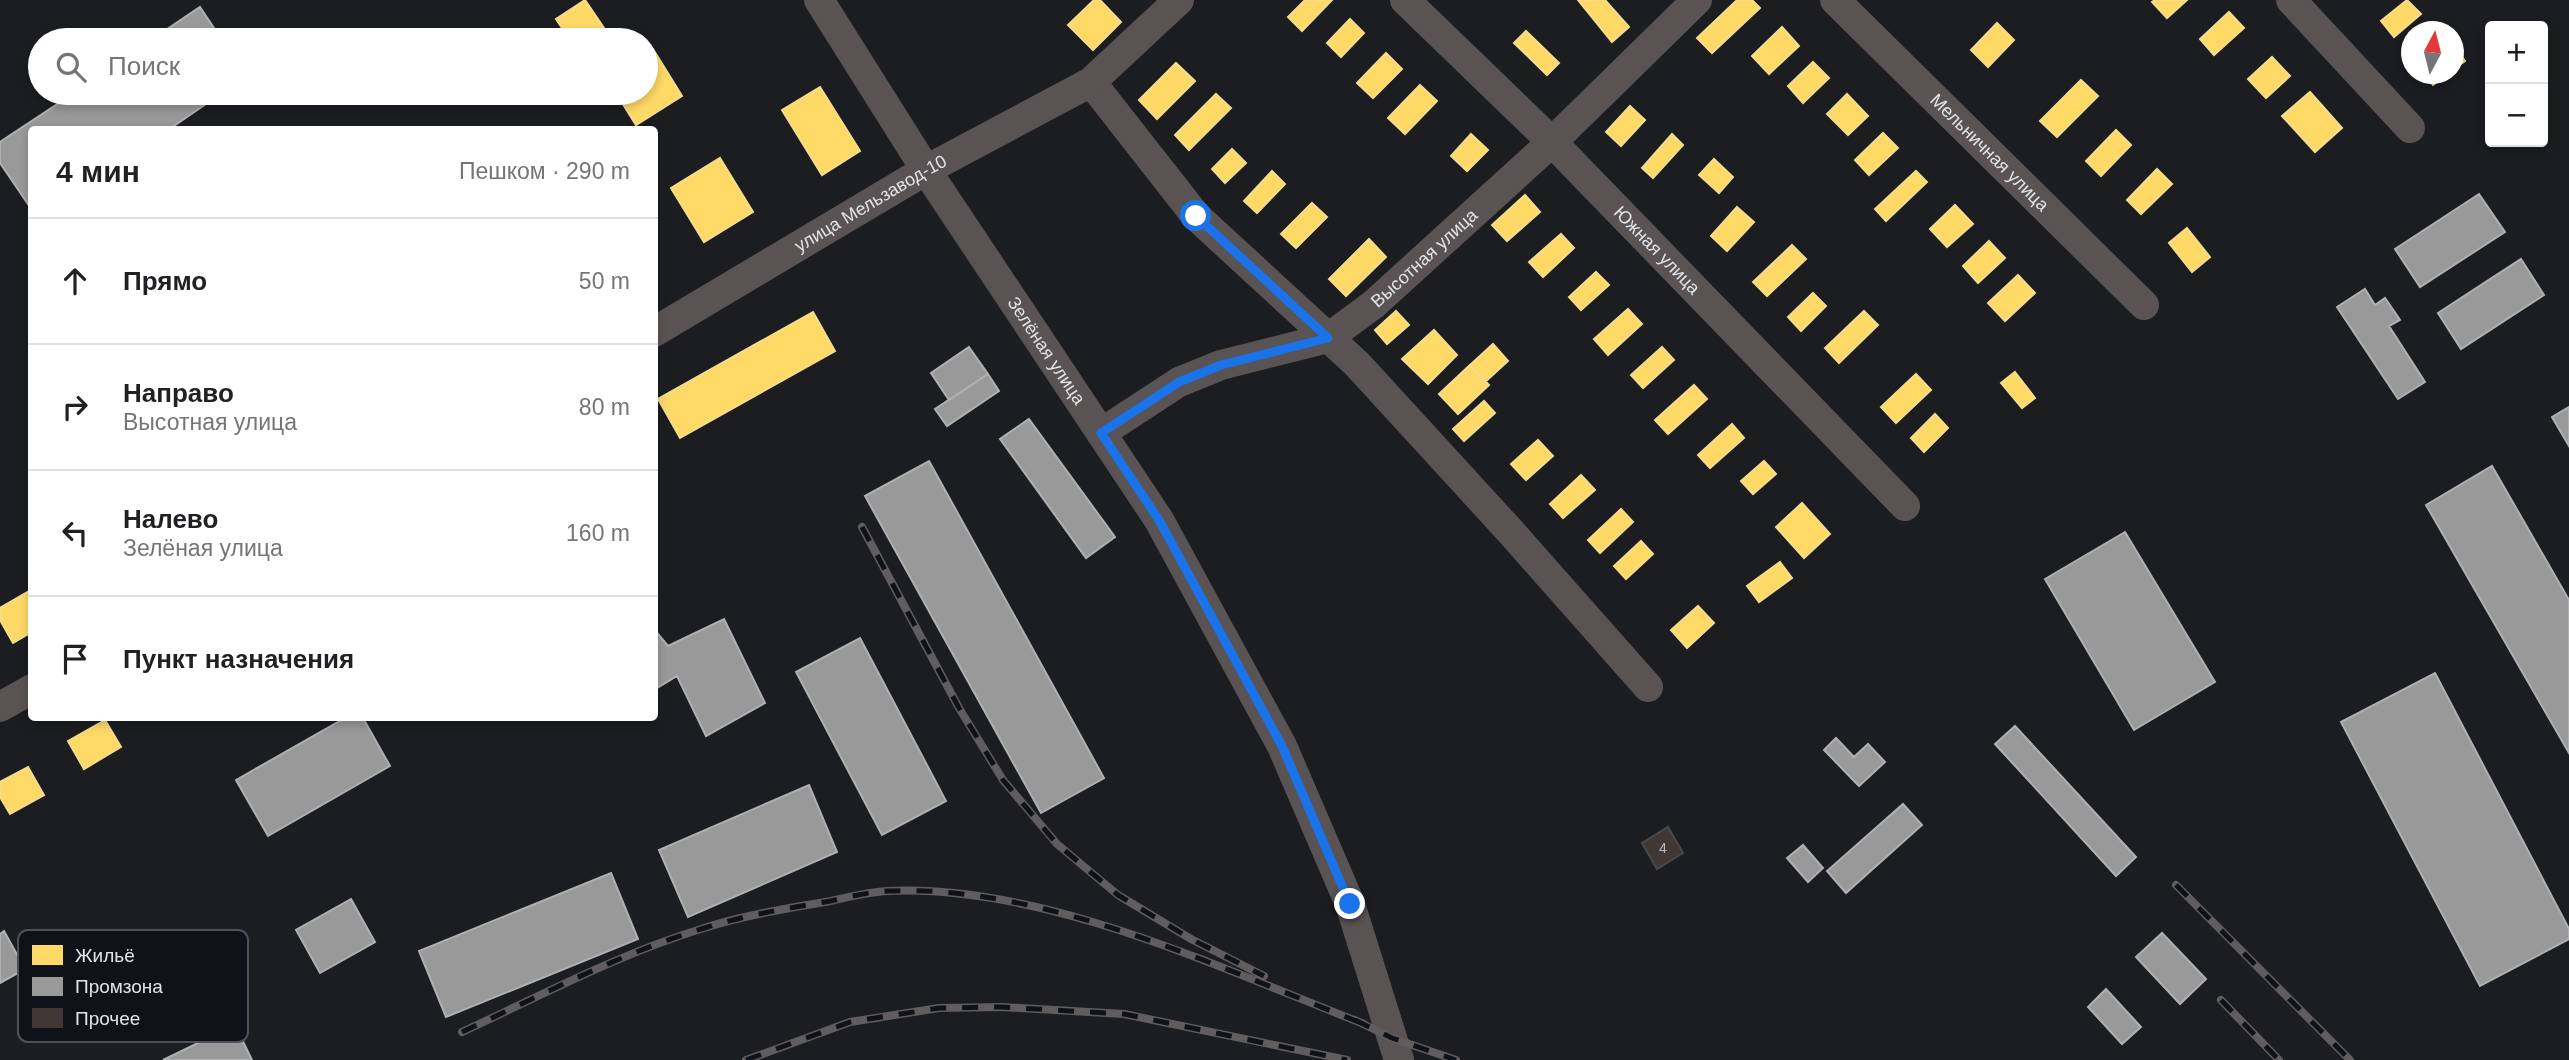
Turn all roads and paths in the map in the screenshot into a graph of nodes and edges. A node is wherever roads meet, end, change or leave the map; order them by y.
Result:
1 (819, 0) edge
2 (1179, 0) edge
3 (1405, 0) edge
4 (1697, 0) edge
5 (1835, 0) edge
6 (2291, 0) edge
7 (1091, 82) junction
8 (2410, 128) dead end
9 (1552, 142) junction
10 (926, 170) junction
11 (2144, 305) dead end
12 (658, 330) edge
13 (1328, 338) junction
14 (1101, 433) junction
15 (1905, 506) dead end
16 (1648, 687) dead end
17 (28, 691) edge
18 (0, 707) edge
19 (1399, 1060) edge

1 - 10 street, Зелёная улица
2 - 7 street, улица Мельзавод-10
3 - 9 street, Южная улица
4 - 9 street, Высотная улица
5 - 11 street, Мельничная улица
6 - 8 street
7 - 10 street, улица Мельзавод-10
7 - 13 street
9 - 13 street, Высотная улица
9 - 15 street, Южная улица
10 - 12 street, улица Мельзавод-10
10 - 14 street, Зелёная улица
13 - 14 street, Высотная улица
13 - 16 street
14 - 19 street, Зелёная улица
17 - 18 street

